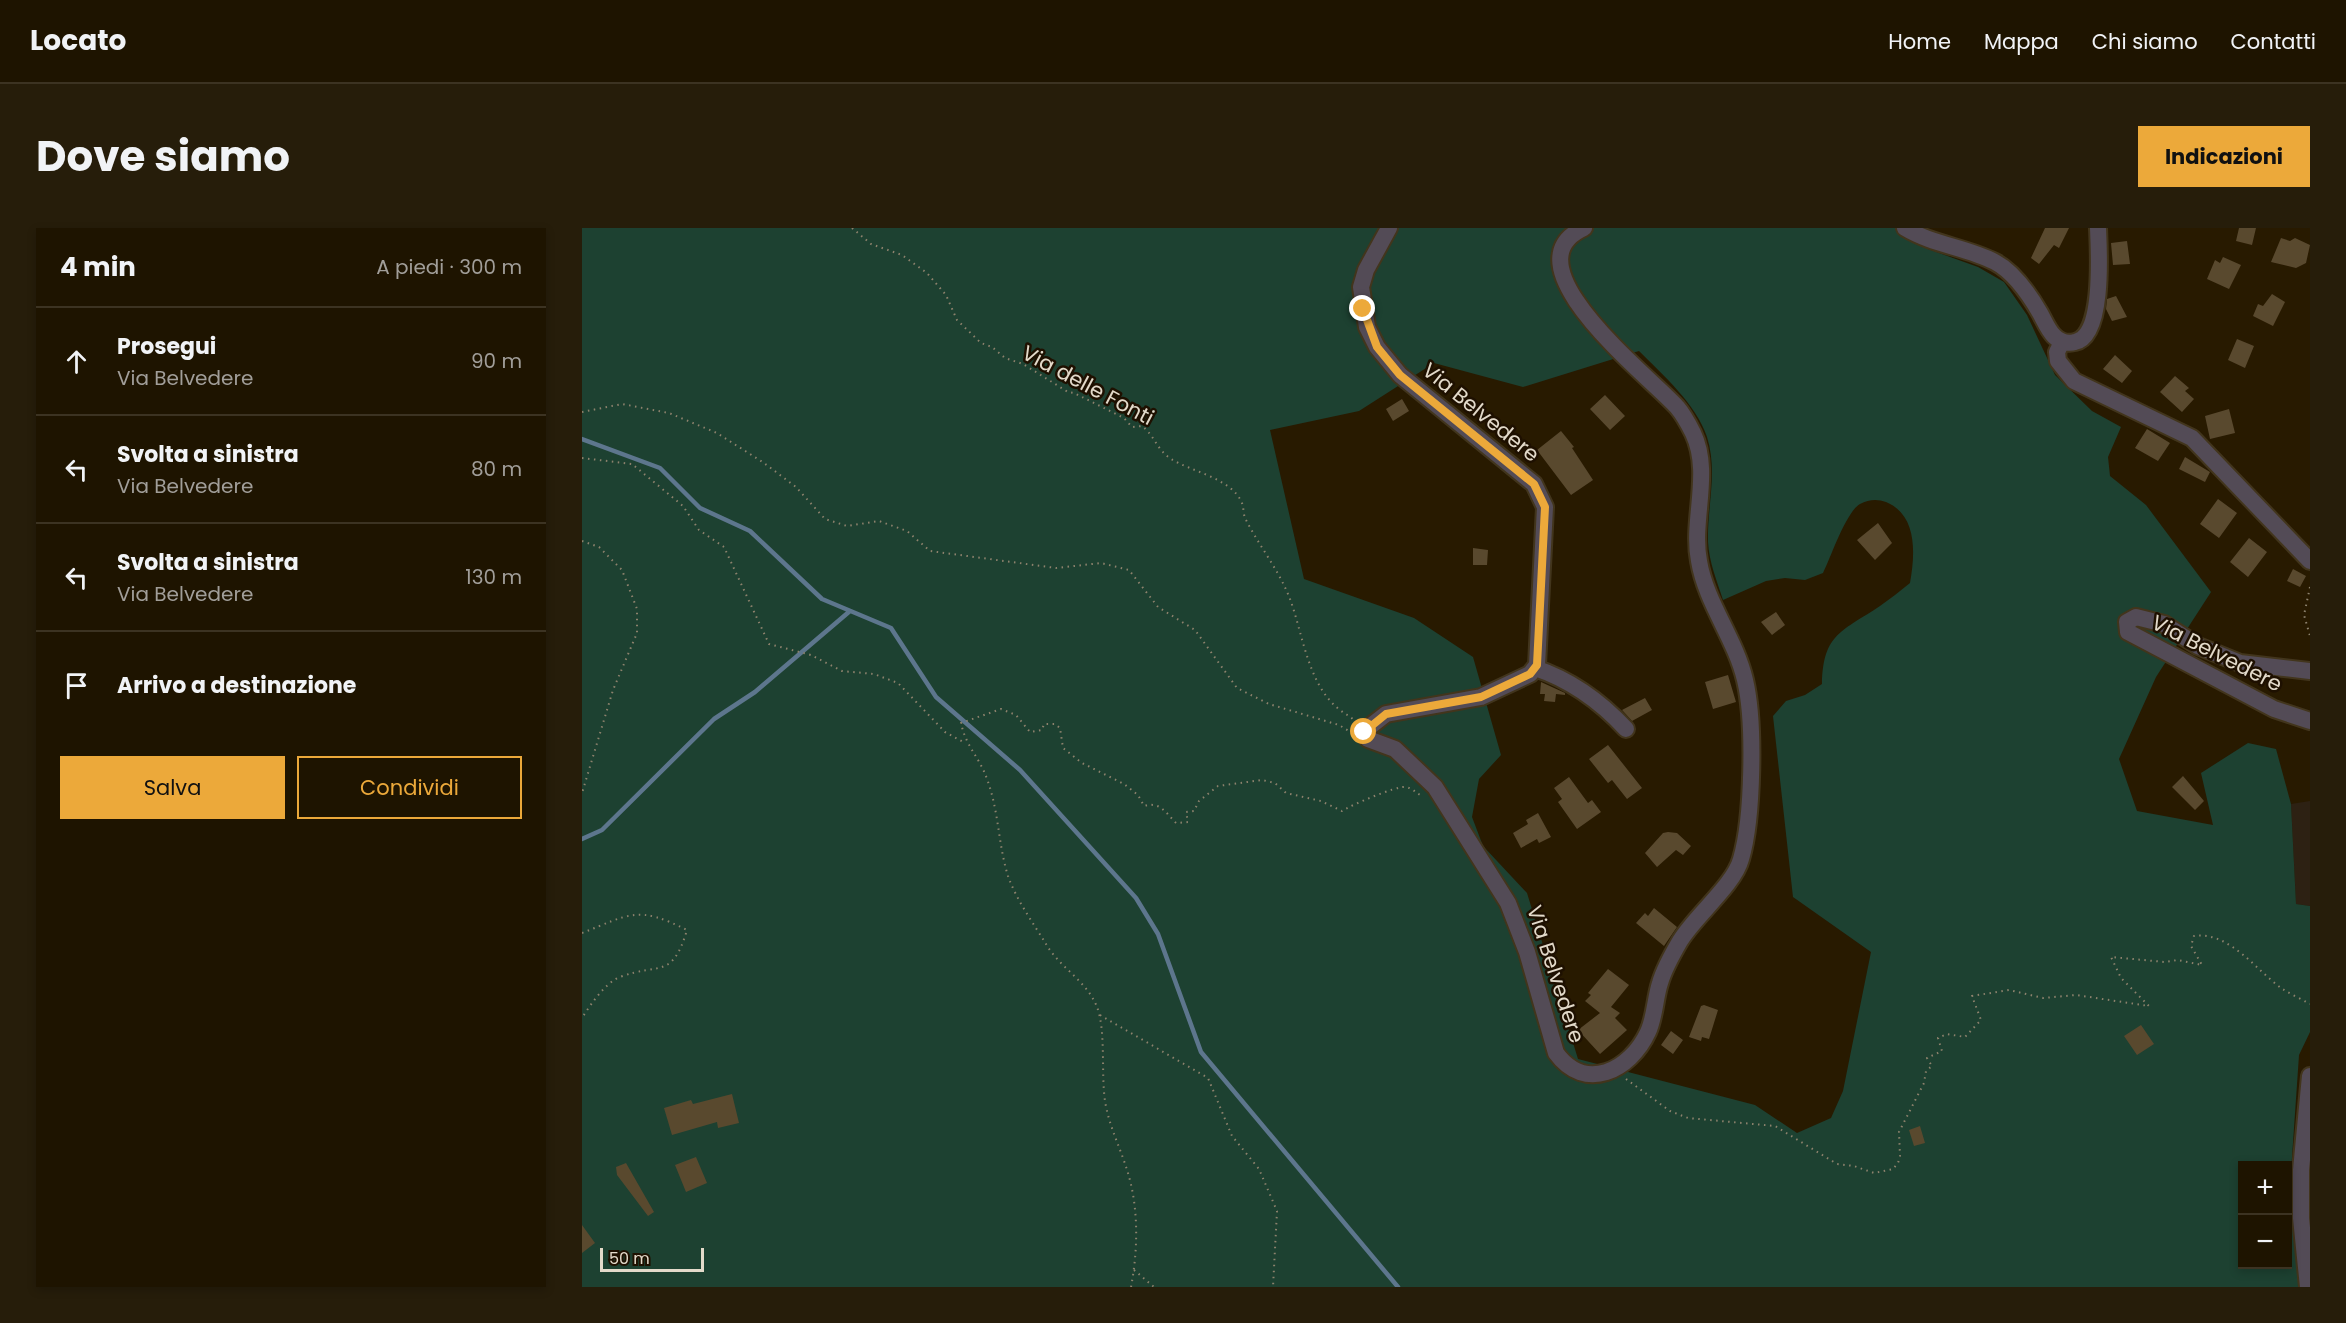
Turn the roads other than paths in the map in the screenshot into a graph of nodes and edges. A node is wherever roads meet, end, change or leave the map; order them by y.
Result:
1 (1389, 228) edge
2 (1584, 228) edge
3 (1905, 228) edge
4 (2098, 228) edge
5 (2062, 342) junction
6 (2310, 561) edge
7 (1535, 668) junction
8 (2310, 671) edge
9 (2310, 721) edge
10 (1626, 729) dead end
11 (2310, 1076) edge
12 (2308, 1287) edge

1 - 7 street, Via Belvedere
2 - 7 street, Via Belvedere
3 - 5 street
4 - 5 street
5 - 6 street
7 - 10 street
8 - 9 street, Via Belvedere
11 - 12 street

